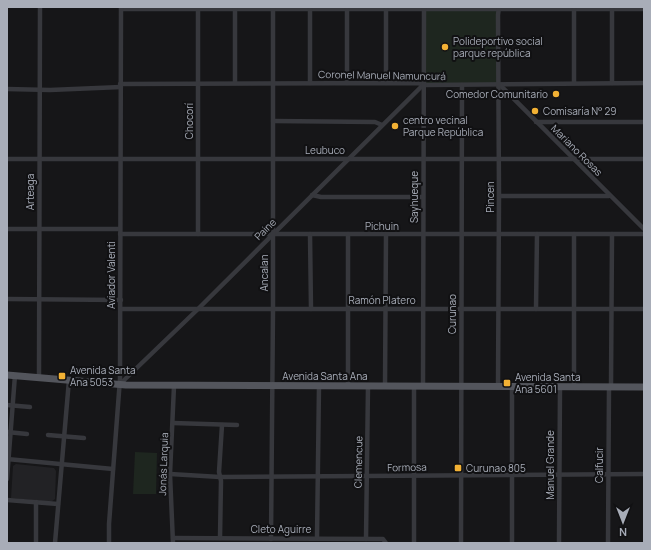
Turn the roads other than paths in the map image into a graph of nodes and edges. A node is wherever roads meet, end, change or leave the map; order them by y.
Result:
1 (40, 7) edge
2 (121, 8) edge
3 (198, 8) edge
4 (235, 8) edge
5 (273, 8) edge
6 (423, 8) edge
7 (499, 8) edge
8 (310, 9) junction
9 (348, 9) junction
10 (386, 9) junction
11 (574, 9) junction
12 (612, 9) junction
13 (644, 9) edge
14 (235, 83) junction
15 (310, 83) junction
16 (347, 83) junction
17 (386, 83) junction
18 (574, 83) junction
19 (612, 83) junction
20 (644, 83) edge
21 (197, 84) junction
22 (273, 84) junction
23 (462, 84) junction
24 (498, 84) junction
25 (423, 85) junction
26 (120, 86) junction
27 (7, 89) edge
28 (40, 90) junction
29 (273, 121) junction
30 (536, 122) junction
31 (644, 122) edge
32 (382, 125) junction
33 (121, 158) junction
34 (461, 158) junction
35 (499, 158) junction
36 (7, 159) edge
37 (39, 159) junction
38 (198, 159) junction
39 (273, 159) junction
40 (348, 159) junction
41 (423, 159) junction
42 (574, 159) junction
43 (644, 159) edge
44 (312, 195) junction
45 (499, 196) junction
46 (610, 196) junction
47 (423, 197) junction
48 (7, 229) edge
49 (39, 229) junction
50 (644, 229) edge
51 (120, 232) junction
52 (198, 234) junction
53 (273, 234) junction
54 (310, 234) junction
55 (348, 234) junction
56 (461, 234) junction
57 (499, 234) junction
58 (537, 234) junction
59 (574, 234) junction
60 (612, 234) junction
61 (644, 234) edge
62 (386, 235) junction
63 (423, 235) junction
64 (7, 300) edge
65 (39, 300) junction
66 (121, 300) junction
67 (120, 309) junction
68 (311, 309) junction
69 (349, 309) junction
70 (424, 309) junction
71 (461, 309) junction
72 (499, 309) junction
73 (536, 309) junction
74 (612, 309) junction
75 (644, 309) edge
76 (197, 310) junction
77 (273, 310) junction
78 (386, 310) junction
79 (574, 310) junction
80 (7, 375) edge
81 (16, 375) junction
82 (38, 377) junction
83 (69, 380) junction
84 (119, 384) junction
85 (174, 386) junction
86 (272, 386) junction
87 (319, 386) junction
88 (348, 386) junction
89 (368, 386) junction
90 (385, 386) junction
91 (414, 386) junction
92 (423, 386) junction
93 (461, 387) junction
94 (498, 387) junction
95 (512, 387) junction
96 (560, 387) junction
97 (574, 387) junction
98 (610, 387) junction
99 (644, 387) edge
100 (7, 405) edge
101 (13, 406) junction
102 (30, 407) dead end
103 (173, 423) junction
104 (222, 425) junction
105 (237, 425) dead end
106 (9, 432) edge
107 (28, 434) dead end
108 (48, 435) dead end
109 (64, 436) junction
110 (84, 438) dead end
111 (8, 459) edge
112 (62, 464) junction
113 (113, 469) junction
114 (170, 474) junction
115 (560, 474) junction
116 (608, 474) junction
117 (644, 474) edge
118 (461, 475) junction
119 (512, 475) junction
120 (318, 476) junction
121 (366, 476) junction
122 (414, 476) junction
123 (220, 477) junction
124 (271, 477) junction
125 (7, 479) edge
126 (7, 500) edge
127 (36, 502) junction
128 (58, 504) junction
129 (220, 538) junction
130 (366, 539) junction
131 (173, 540) edge
132 (274, 540) edge
133 (314, 540) edge
134 (236, 541) edge
135 (36, 543) edge
136 (55, 543) edge
137 (109, 543) edge
138 (386, 543) edge
139 (414, 543) edge
140 (461, 543) edge
141 (512, 543) edge
142 (559, 543) edge
143 (608, 543) edge

1 - 28 street, Arteaga
2 - 3 street
2 - 26 street, Aviador Valenti
3 - 4 street
3 - 21 street, Chocorí
4 - 5 street
4 - 14 street
5 - 8 street
5 - 22 street, Ancalan
6 - 7 street
6 - 10 street
6 - 25 street, Sayhueque
7 - 11 street
7 - 24 street, Pincen
8 - 9 street
8 - 15 street
9 - 10 street
9 - 16 street
10 - 17 street
11 - 12 street
11 - 18 street
12 - 13 street
12 - 19 street
14 - 21 street, Coronel Manuel Namuncurá
14 - 22 street, Coronel Manuel Namuncurá
15 - 16 street, Coronel Manuel Namuncurá
15 - 22 street, Coronel Manuel Namuncurá
16 - 17 street, Coronel Manuel Namuncurá
17 - 25 street, Coronel Manuel Namuncurá
18 - 19 street, Coronel Manuel Namuncurá
18 - 24 street, Coronel Manuel Namuncurá
19 - 20 street, Coronel Manuel Namuncurá
21 - 26 street, Coronel Manuel Namuncurá
21 - 38 street, Chocorí
22 - 29 street, Ancalan
23 - 24 street, Coronel Manuel Namuncurá
23 - 25 street, Coronel Manuel Namuncurá
23 - 34 street, Curunao
24 - 30 street, Mariano Rosas
24 - 35 street, Pincen
25 - 32 street, Paine
25 - 41 street, Sayhueque
26 - 28 street, Coronel Manuel Namuncurá
26 - 33 street, Aviador Valenti
27 - 28 street, Coronel Manuel Namuncurá
28 - 37 street, Arteaga
29 - 32 street
29 - 39 street, Ancalan
30 - 31 street
30 - 42 street, Mariano Rosas
32 - 40 street, Paine
33 - 37 street, Leubuco
33 - 38 street, Leubuco
33 - 51 street, Aviador Valenti
34 - 35 street, Leubuco
34 - 41 street, Leubuco
34 - 56 street, Curunao
35 - 42 street, Leubuco
35 - 45 street, Pincen
36 - 37 street, Leubuco
37 - 49 street, Arteaga
38 - 39 street, Leubuco
38 - 52 street, Chocorí
39 - 40 street, Leubuco
39 - 53 street, Ancalan
40 - 41 street, Leubuco
40 - 44 street, Paine
41 - 47 street, Sayhueque
42 - 43 street, Leubuco
42 - 46 street, Mariano Rosas
44 - 47 street
44 - 53 street, Paine
45 - 46 street
45 - 57 street, Pincen
46 - 50 street, Mariano Rosas
47 - 63 street, Sayhueque
48 - 49 street, Pichuin
49 - 51 street, Pichuin
49 - 65 street, Arteaga
51 - 52 street, Pichuin
51 - 66 street, Aviador Valenti
52 - 53 street, Pichuin
53 - 54 street, Pichuin
53 - 76 street, Paine
53 - 77 street, Ancalan
54 - 55 street, Pichuin
54 - 68 street
55 - 62 street, Pichuin
55 - 69 street
56 - 57 street, Pichuin
56 - 63 street, Pichuin
56 - 71 street, Curunao
57 - 58 street, Pichuin
57 - 72 street, Pincen
58 - 59 street, Pichuin
58 - 73 street
59 - 60 street, Pichuin
59 - 79 street
60 - 61 street, Pichuin
60 - 74 street, Calfucir
62 - 63 street, Pichuin
62 - 78 street
63 - 70 street, Sayhueque
64 - 65 street
65 - 66 street
65 - 82 street, Arteaga
66 - 67 street, Aviador Valenti
67 - 76 street, Ramón Platero
67 - 84 street, Aviador Valenti
68 - 69 street, Ramón Platero
68 - 77 street, Ramón Platero
69 - 78 street, Ramón Platero
69 - 88 street
70 - 71 street, Ramón Platero
70 - 78 street, Ramón Platero
70 - 92 street, Sayhueque
71 - 72 street, Ramón Platero
71 - 93 street, Curunao
72 - 73 street, Ramón Platero
72 - 94 street, Pincen
73 - 79 street, Ramón Platero
74 - 75 street, Ramón Platero
74 - 79 street, Ramón Platero
74 - 98 street, Calfucir
76 - 77 street, Ramón Platero
76 - 84 street, Paine
77 - 86 street, Ancalan
78 - 90 street
79 - 97 street
80 - 81 main road, Avenida Santa Ana
81 - 82 main road, Avenida Santa Ana
81 - 101 street
82 - 83 main road, Avenida Santa Ana
83 - 84 main road, Avenida Santa Ana
83 - 109 street
84 - 85 main road, Avenida Santa Ana
84 - 113 street, Aviador Valenti
85 - 86 main road, Avenida Santa Ana
85 - 103 street, Jonás Larquia
86 - 87 main road, Avenida Santa Ana
86 - 124 street, Ancalan
87 - 88 main road, Avenida Santa Ana
87 - 120 street
88 - 89 main road, Avenida Santa Ana
89 - 90 main road, Avenida Santa Ana
89 - 121 street, Clemencue
90 - 91 main road, Avenida Santa Ana
91 - 92 main road, Avenida Santa Ana
91 - 122 street
92 - 93 main road, Avenida Santa Ana
93 - 94 main road, Avenida Santa Ana
93 - 118 street, Curunao
94 - 95 main road, Avenida Santa Ana
95 - 96 main road, Avenida Santa Ana
95 - 119 street
96 - 97 main road, Avenida Santa Ana
96 - 115 street, Manuel Grande
97 - 98 main road, Avenida Santa Ana
98 - 99 main road, Avenida Santa Ana
98 - 116 street, Calfucir
100 - 101 street
101 - 102 street
101 - 106 street
103 - 104 street
103 - 114 street, Jonás Larquia
104 - 105 street
104 - 123 street
106 - 107 street
106 - 111 street
108 - 109 street
109 - 110 street
109 - 112 street
111 - 112 street
111 - 125 street
112 - 113 street
112 - 128 street
113 - 137 street, Aviador Valenti
114 - 123 street, Formosa
114 - 131 street, Jonás Larquia
115 - 116 street, Formosa
115 - 119 street, Formosa
115 - 142 street, Manuel Grande
116 - 117 street, Formosa
116 - 143 street, Calfucir
118 - 119 street, Formosa
118 - 122 street, Formosa
118 - 140 street, Curunao
119 - 141 street
120 - 121 street, Formosa
120 - 124 street, Formosa
120 - 133 street
121 - 122 street, Formosa
121 - 130 street, Clemencue
122 - 139 street
123 - 124 street, Formosa
123 - 129 street
124 - 132 street, Ancalan
126 - 127 street
127 - 128 street
127 - 135 street
128 - 136 street
129 - 131 street, Cleto Aguirre
129 - 134 street, Cleto Aguirre
130 - 133 street, Cleto Aguirre
130 - 138 street, Cleto Aguirre
132 - 133 street, Cleto Aguirre
132 - 134 street, Cleto Aguirre

